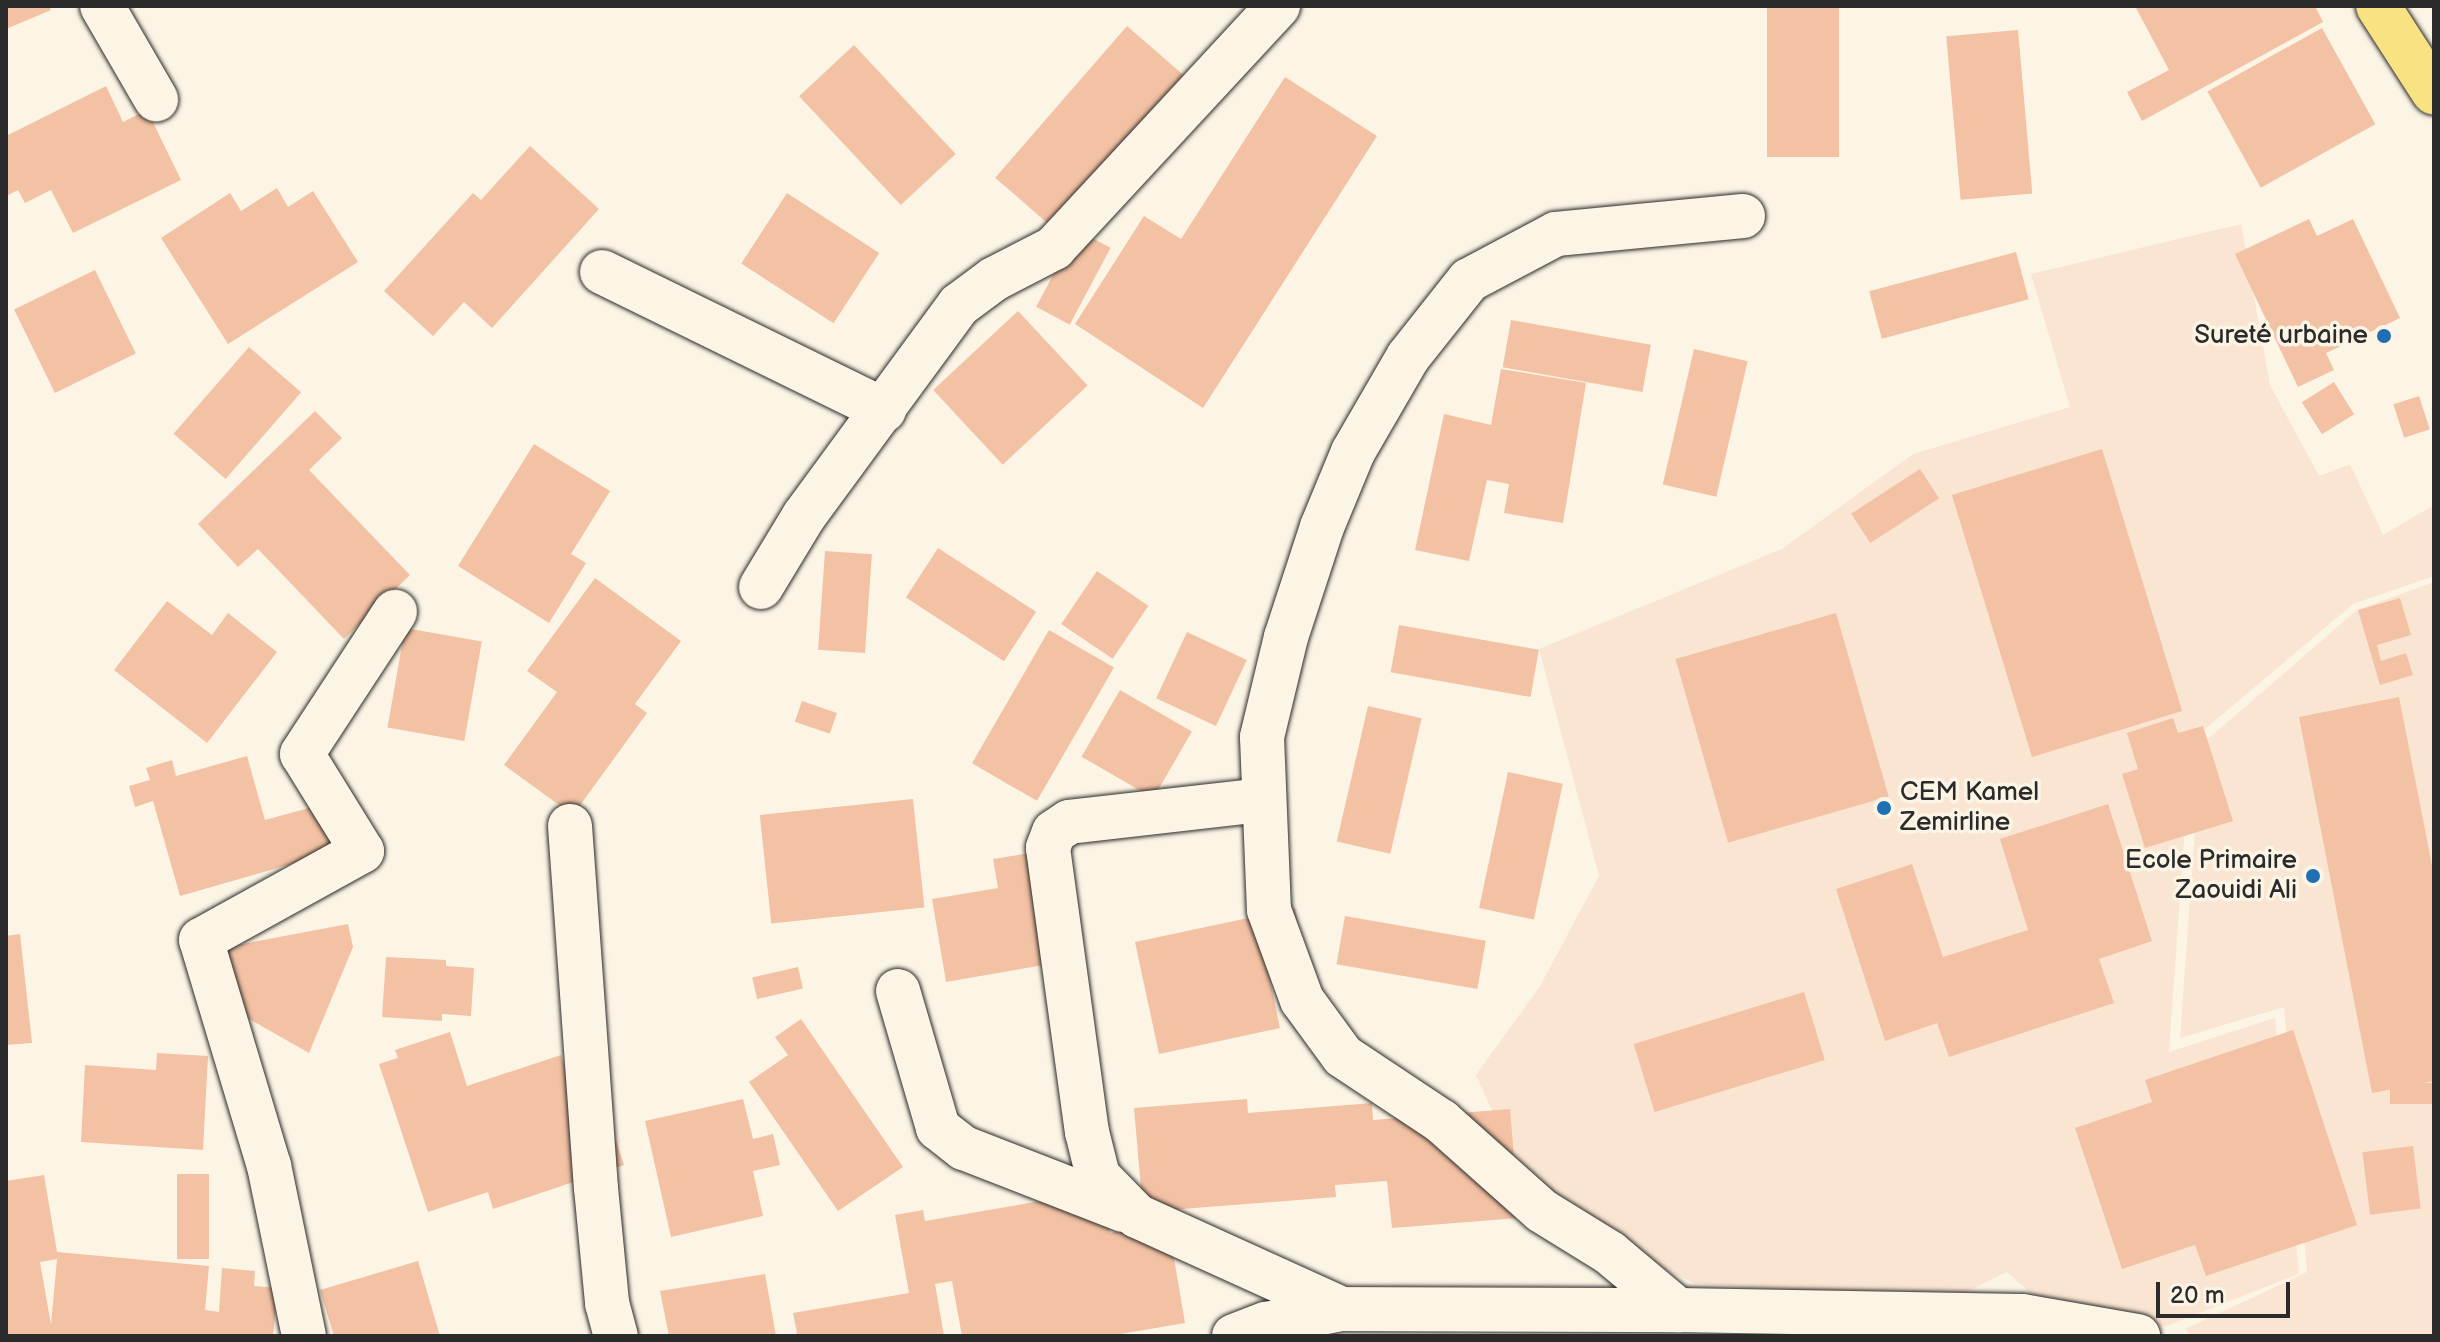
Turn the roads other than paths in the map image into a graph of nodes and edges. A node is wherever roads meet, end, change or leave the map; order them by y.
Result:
1 (102, 6) edge
2 (1278, 6) edge
3 (2378, 6) edge
4 (2434, 93) edge
5 (156, 99) dead end
6 (1743, 216) dead end
7 (602, 272) dead end
8 (884, 410) junction
9 (761, 587) dead end
10 (395, 612) dead end
11 (1262, 800) junction
12 (570, 826) dead end
13 (898, 991) dead end
14 (1137, 1216) junction
15 (1342, 1309) junction
16 (1678, 1310) junction
17 (304, 1336) edge
18 (616, 1336) edge
19 (1234, 1336) edge
20 (2138, 1336) edge

1 - 5 street
2 - 8 street
3 - 4 main road
6 - 11 street
7 - 8 street
8 - 9 street
10 - 17 street
11 - 14 street
11 - 16 street
12 - 18 street
13 - 14 street
14 - 15 street
15 - 16 street
15 - 19 street
16 - 20 street

